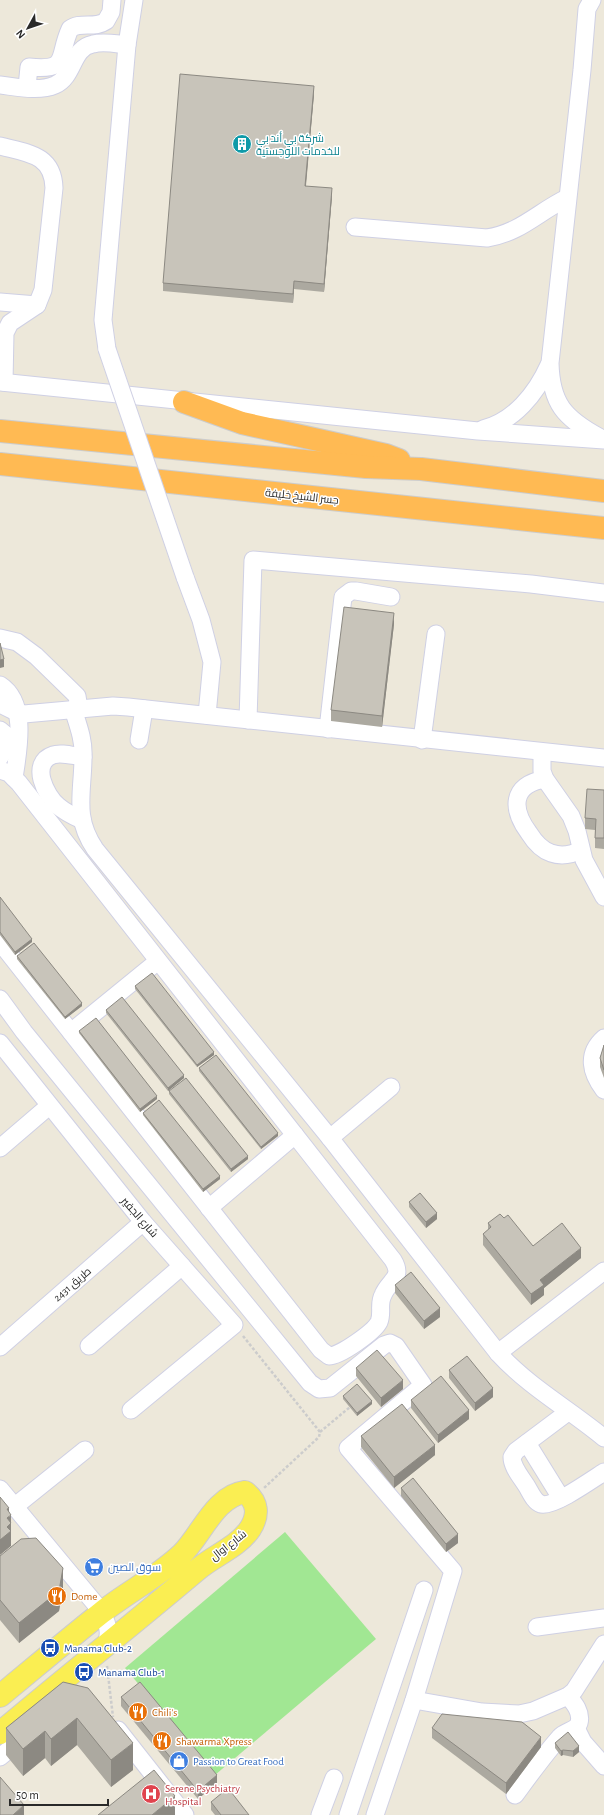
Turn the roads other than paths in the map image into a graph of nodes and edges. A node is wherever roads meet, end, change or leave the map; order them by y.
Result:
1 (112, 0) edge
2 (134, 0) edge
3 (587, 3) edge
4 (127, 45) junction
5 (0, 85) edge
6 (27, 88) junction
7 (0, 146) edge
8 (567, 198) junction
9 (355, 227) dead end
10 (0, 302) edge
11 (37, 305) junction
12 (2, 346) edge
13 (550, 363) junction
14 (2, 382) edge
15 (184, 402) junction
16 (0, 431) edge
17 (478, 431) junction
18 (604, 440) edge
19 (0, 464) edge
20 (421, 469) junction
21 (604, 491) edge
22 (604, 528) edge
23 (604, 593) edge
24 (391, 597) dead end
25 (436, 634) dead end
26 (0, 638) edge
27 (0, 685) edge
28 (0, 704) edge
29 (144, 708) junction
30 (76, 709) junction
31 (16, 712) junction
32 (207, 715) junction
33 (248, 720) junction
34 (328, 729) junction
35 (1, 730) edge
36 (139, 740) dead end
37 (422, 740) junction
38 (542, 752) junction
39 (0, 757) edge
40 (83, 757) junction
41 (604, 758) edge
42 (7, 774) edge
43 (545, 779) junction
44 (82, 820) junction
45 (581, 850) junction
46 (604, 897) edge
47 (0, 942) edge
48 (158, 961) junction
49 (0, 999) edge
50 (71, 1032) junction
51 (604, 1038) edge
52 (0, 1043) edge
53 (391, 1087) dead end
54 (604, 1090) edge
55 (49, 1106) junction
56 (295, 1135) junction
57 (330, 1138) junction
58 (0, 1148) edge
59 (209, 1208) junction
60 (144, 1222) junction
61 (182, 1266) junction
62 (604, 1271) edge
63 (0, 1346) edge
64 (89, 1346) dead end
65 (498, 1353) junction
66 (131, 1410) dead end
67 (568, 1412) junction
68 (604, 1438) edge
69 (527, 1443) junction
70 (85, 1450) dead end
71 (604, 1472) edge
72 (0, 1489) edge
73 (561, 1498) junction
74 (14, 1507) junction
75 (72, 1577) junction
76 (424, 1590) dead end
77 (102, 1612) junction
78 (604, 1618) edge
79 (84, 1627) junction
80 (537, 1627) dead end
81 (604, 1644) edge
82 (105, 1648) junction
83 (0, 1696) edge
84 (568, 1696) junction
85 (68, 1698) edge
86 (414, 1700) junction
87 (33, 1706) junction
88 (111, 1722) edge
89 (0, 1733) edge
90 (580, 1735) junction
91 (0, 1757) edge
92 (604, 1766) edge
93 (334, 1778) dead end
94 (514, 1795) dead end
95 (185, 1815) edge
96 (320, 1815) edge
97 (348, 1815) edge
98 (374, 1815) edge

1 - 6 street
2 - 4 street
3 - 8 street
4 - 6 street
4 - 32 street, bridge
5 - 6 street
7 - 11 street
8 - 9 street
8 - 13 street
10 - 11 street
11 - 12 street
12 - 14 street
13 - 17 street
13 - 18 street
14 - 15 street
15 - 17 street
15 - 20 highway
16 - 20 highway
17 - 18 street
19 - 22 highway, جسر الشيخ خليفة
20 - 21 highway
23 - 33 street
24 - 34 street
25 - 37 street
26 - 30 street
27 - 31 street
28 - 31 street
29 - 30 street
29 - 32 street
29 - 36 street
30 - 31 street
30 - 40 street
31 - 35 street
31 - 42 street
32 - 33 street
33 - 34 street
34 - 37 street
35 - 39 street
37 - 38 street
38 - 41 street
38 - 43 street
40 - 44 street
40 - 44 street
42 - 48 street
43 - 45 street
43 - 45 street
44 - 57 street
45 - 46 street
47 - 50 street
48 - 50 street
48 - 56 street
49 - 86 street
50 - 59 street
51 - 54 street
52 - 55 street, شارع الجفير
53 - 57 street
55 - 58 street
55 - 60 street, شارع الجفير
56 - 59 street
56 - 59 street
57 - 65 street
60 - 61 street, شارع الجفير
60 - 63 street, طريق 2431
61 - 64 street
61 - 66 street, شارع الجفير
62 - 65 street
65 - 67 street
67 - 68 street
67 - 69 street
69 - 73 street
69 - 73 street
70 - 74 street
71 - 73 street
72 - 74 street
74 - 75 street
75 - 77 street
75 - 79 street
76 - 97 street
77 - 79 main road
77 - 82 street
77 - 82 main road, شارع اوال
78 - 80 street
79 - 83 main road
81 - 84 street
82 - 87 main road, شارع اوال
84 - 86 street
84 - 90 street
85 - 87 street
86 - 98 street
87 - 89 main road, شارع اوال
87 - 91 street
88 - 95 street
90 - 92 street
90 - 94 street
93 - 96 street

